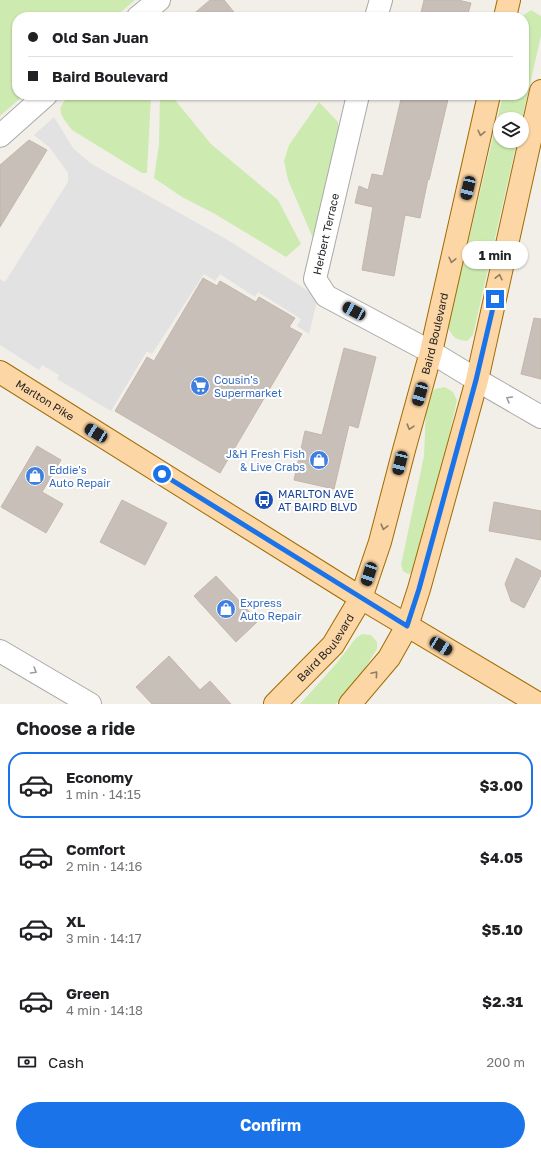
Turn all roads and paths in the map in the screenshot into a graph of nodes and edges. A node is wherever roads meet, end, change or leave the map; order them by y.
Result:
1 (159, 0) edge
2 (381, 0) edge
3 (509, 0) edge
4 (144, 12) edge
5 (377, 12) edge
6 (506, 12) edge
7 (541, 91) edge
8 (40, 100) edge
9 (357, 100) edge
10 (488, 100) edge
11 (0, 136) edge
12 (432, 352) junction
13 (0, 372) edge
14 (476, 380) junction
15 (541, 417) edge
16 (361, 598) junction
17 (407, 626) junction
18 (0, 651) edge
19 (90, 704) edge
20 (275, 704) edge
21 (350, 704) edge
22 (539, 704) edge

1 - 4 street
2 - 5 street
3 - 6 main road
14 -> 7 main road
8 - 11 street
9 - 12 street, Herbert Terrace
10 -> 12 main road, Baird Boulevard
12 - 14 street, Herbert Terrace
12 -> 16 main road, Baird Boulevard
13 - 16 main road, Marlton Pike
15 -> 14 street, Herbert Terrace
14 - 17 main road
16 - 17 main road, Marlton Pike
16 - 20 main road, Baird Boulevard
21 -> 17 main road
17 - 22 main road, Marlton Pike
18 -> 19 street

